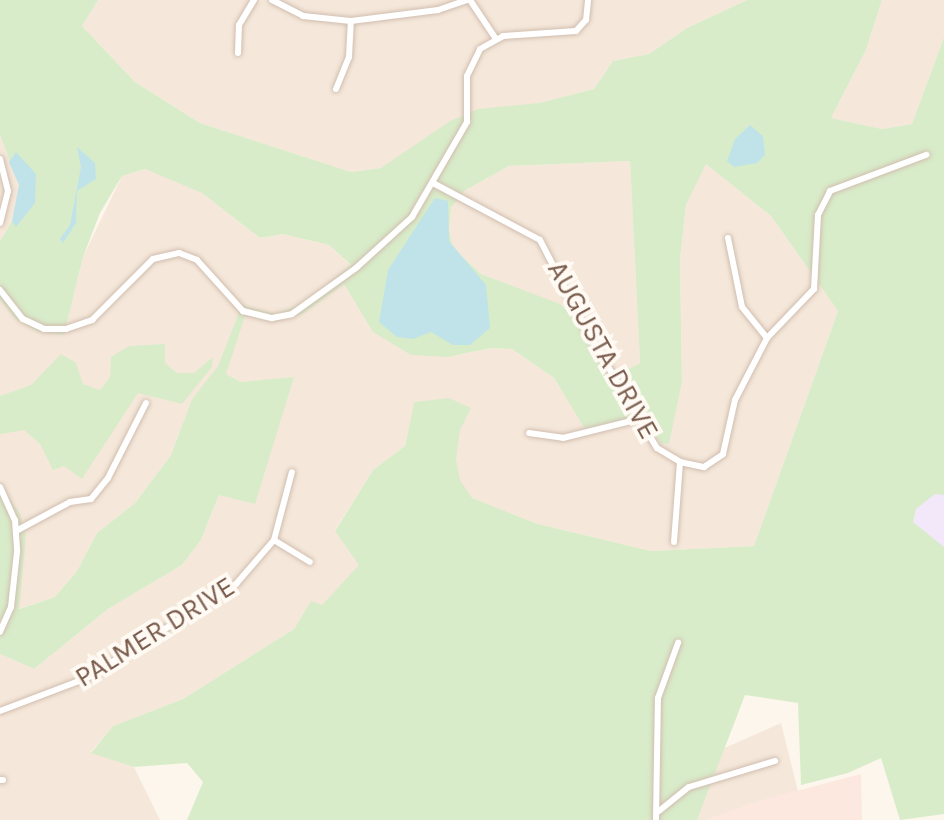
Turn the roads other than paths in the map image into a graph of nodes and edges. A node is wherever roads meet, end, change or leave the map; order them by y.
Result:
1 (254, 0) edge
2 (272, 0) edge
3 (468, 0) edge
4 (588, 0) edge
5 (351, 21) junction
6 (496, 39) junction
7 (238, 53) dead end
8 (336, 89) dead end
9 (926, 155) dead end
10 (0, 159) edge
11 (433, 183) junction
12 (0, 223) edge
13 (728, 238) dead end
14 (0, 290) edge
15 (767, 338) junction
16 (146, 403) dead end
17 (639, 419) junction
18 (529, 433) dead end
19 (680, 462) junction
20 (292, 472) dead end
21 (0, 487) edge
22 (16, 531) junction
23 (274, 540) junction
24 (674, 542) dead end
25 (310, 562) dead end
26 (0, 632) edge
27 (678, 643) dead end
28 (0, 711) edge
29 (775, 761) dead end
30 (659, 811) junction
31 (656, 820) edge

1 - 7 street
2 - 5 street
3 - 5 street
3 - 6 street
4 - 6 street
5 - 8 street
6 - 11 street
9 - 15 street, AUGUSTA DRIVE
10 - 12 street
11 - 14 street
11 - 17 street, AUGUSTA DRIVE
13 - 15 street
15 - 19 street, AUGUSTA DRIVE
16 - 22 street
17 - 18 street
17 - 19 street, AUGUSTA DRIVE
19 - 24 street
20 - 23 street, PALMER DRIVE
21 - 22 street
22 - 26 street
23 - 25 street
23 - 28 street, PALMER DRIVE
27 - 30 street
29 - 30 street
30 - 31 street

